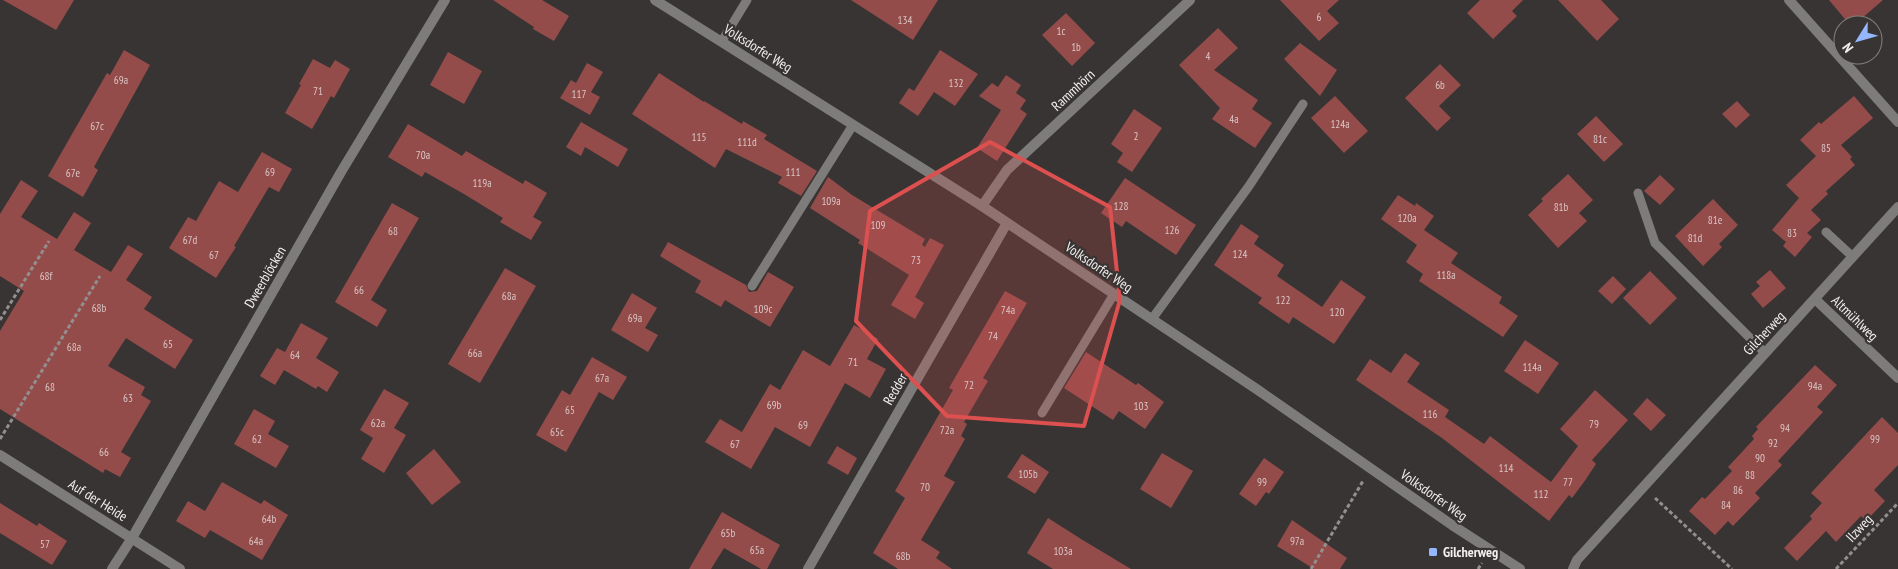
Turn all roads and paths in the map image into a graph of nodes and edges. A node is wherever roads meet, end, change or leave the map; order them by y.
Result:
1 (445, 0) edge
2 (655, 0) edge
3 (747, 0) edge
4 (1190, 0) edge
5 (1790, 0) edge
6 (722, 41) junction
7 (1303, 104) dead end
8 (1898, 122) edge
9 (853, 125) junction
10 (1638, 193) dead end
11 (982, 206) junction
12 (1898, 207) edge
13 (1007, 223) junction
14 (1826, 232) dead end
15 (49, 241) dead end
16 (1853, 257) junction
17 (100, 276) dead end
18 (752, 286) dead end
19 (1114, 294) junction
20 (1815, 299) junction
21 (1152, 319) junction
22 (0, 320) edge
23 (1765, 352) junction
24 (1898, 378) edge
25 (1042, 413) dead end
26 (0, 439) edge
27 (0, 455) edge
28 (1370, 468) junction
29 (1644, 487) junction
30 (1898, 503) edge
31 (132, 538) junction
32 (112, 569) edge
33 (180, 569) edge
34 (808, 569) edge
35 (1311, 569) edge
36 (1520, 569) edge
37 (1573, 569) edge
38 (1732, 569) edge
39 (1836, 569) edge

1 - 31 street, Dweerblöcken
2 - 6 street, Volksdorfer Weg
3 - 6 lane
4 - 11 street, Rammhörn
5 - 8 street
6 - 9 street, Volksdorfer Weg
7 - 21 lane
9 - 11 street, Volksdorfer Weg
9 - 18 lane
10 - 23 lane
11 - 13 street, Volksdorfer Weg
12 - 16 street, Gilcherweg
13 - 19 street, Volksdorfer Weg
13 - 34 street, Redder
14 - 16 lane
15 - 22 path
16 - 20 street, Gilcherweg
17 - 26 path
19 - 21 street, Volksdorfer Weg
19 - 25 lane
20 - 23 street, Gilcherweg
20 - 24 street, Altmühlweg
21 - 28 street, Volksdorfer Weg
23 - 29 street, Gilcherweg
27 - 31 street, Auf der Heide
28 - 35 path
28 - 36 street, Volksdorfer Weg
29 - 37 street, Gilcherweg
29 - 38 path
30 - 39 path, Ilzweg
31 - 32 street, Dweerblöcken
31 - 33 street, Auf der Heide

